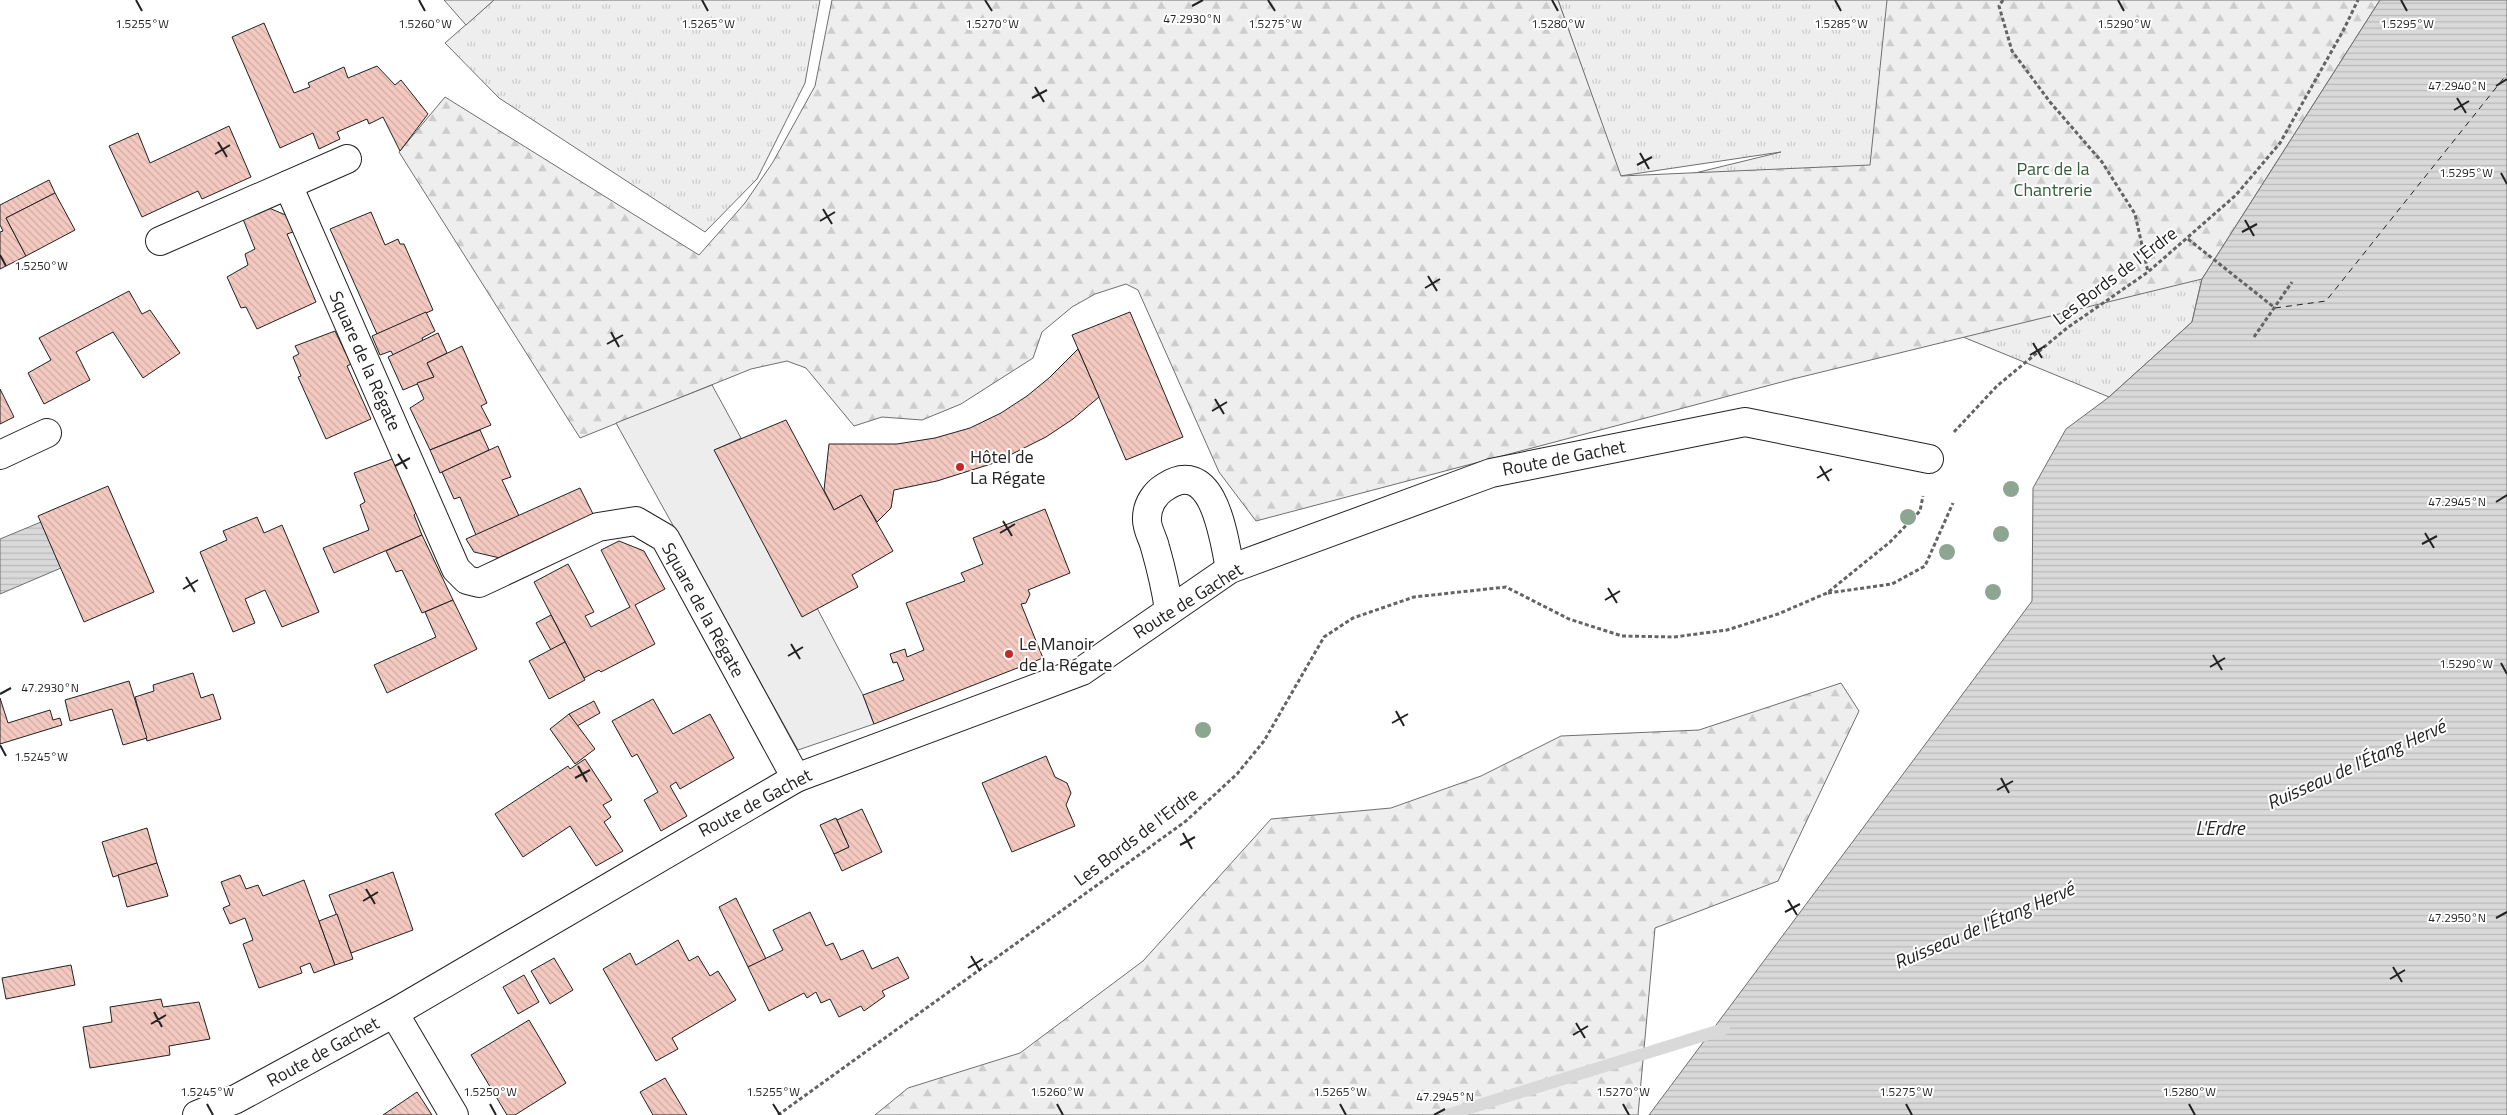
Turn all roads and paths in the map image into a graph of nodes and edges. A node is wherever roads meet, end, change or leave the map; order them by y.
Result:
1 (2003, 0) edge
2 (2358, 0) edge
3 (347, 159) dead end
4 (288, 185) junction
5 (2188, 239) junction
6 (160, 241) dead end
7 (2148, 272) junction
8 (2292, 282) dead end
9 (2275, 308) junction
10 (2254, 337) dead end
11 (47, 432) dead end
12 (0, 455) edge
13 (1929, 459) junction
14 (1953, 502) dead end
15 (1230, 569) junction
16 (1827, 593) junction
17 (1169, 610) junction
18 (796, 778) junction
19 (394, 1013) junction
20 (197, 1115) edge
21 (454, 1115) edge
22 (778, 1115) edge

1 - 7 path
2 - 5 path, Les Bords de l'Erdre
3 - 4 street
4 - 6 street
4 - 18 street, Square de la Régate
5 - 7 path, Les Bords de l'Erdre
5 - 9 path
7 - 13 path, Les Bords de l'Erdre
8 - 9 path
9 - 10 path
11 - 12 street
13 - 15 street, Route de Gachet
13 - 16 path, Les Bords de l'Erdre
14 - 16 path, Les Bords de l'Erdre
15 - 17 street, Route de Gachet
15 - 17 street
16 - 22 path, Les Bords de l'Erdre
17 - 18 street, Route de Gachet
18 - 19 street, Route de Gachet
19 - 20 street, Route de Gachet
19 - 21 street, Route de Gachet

